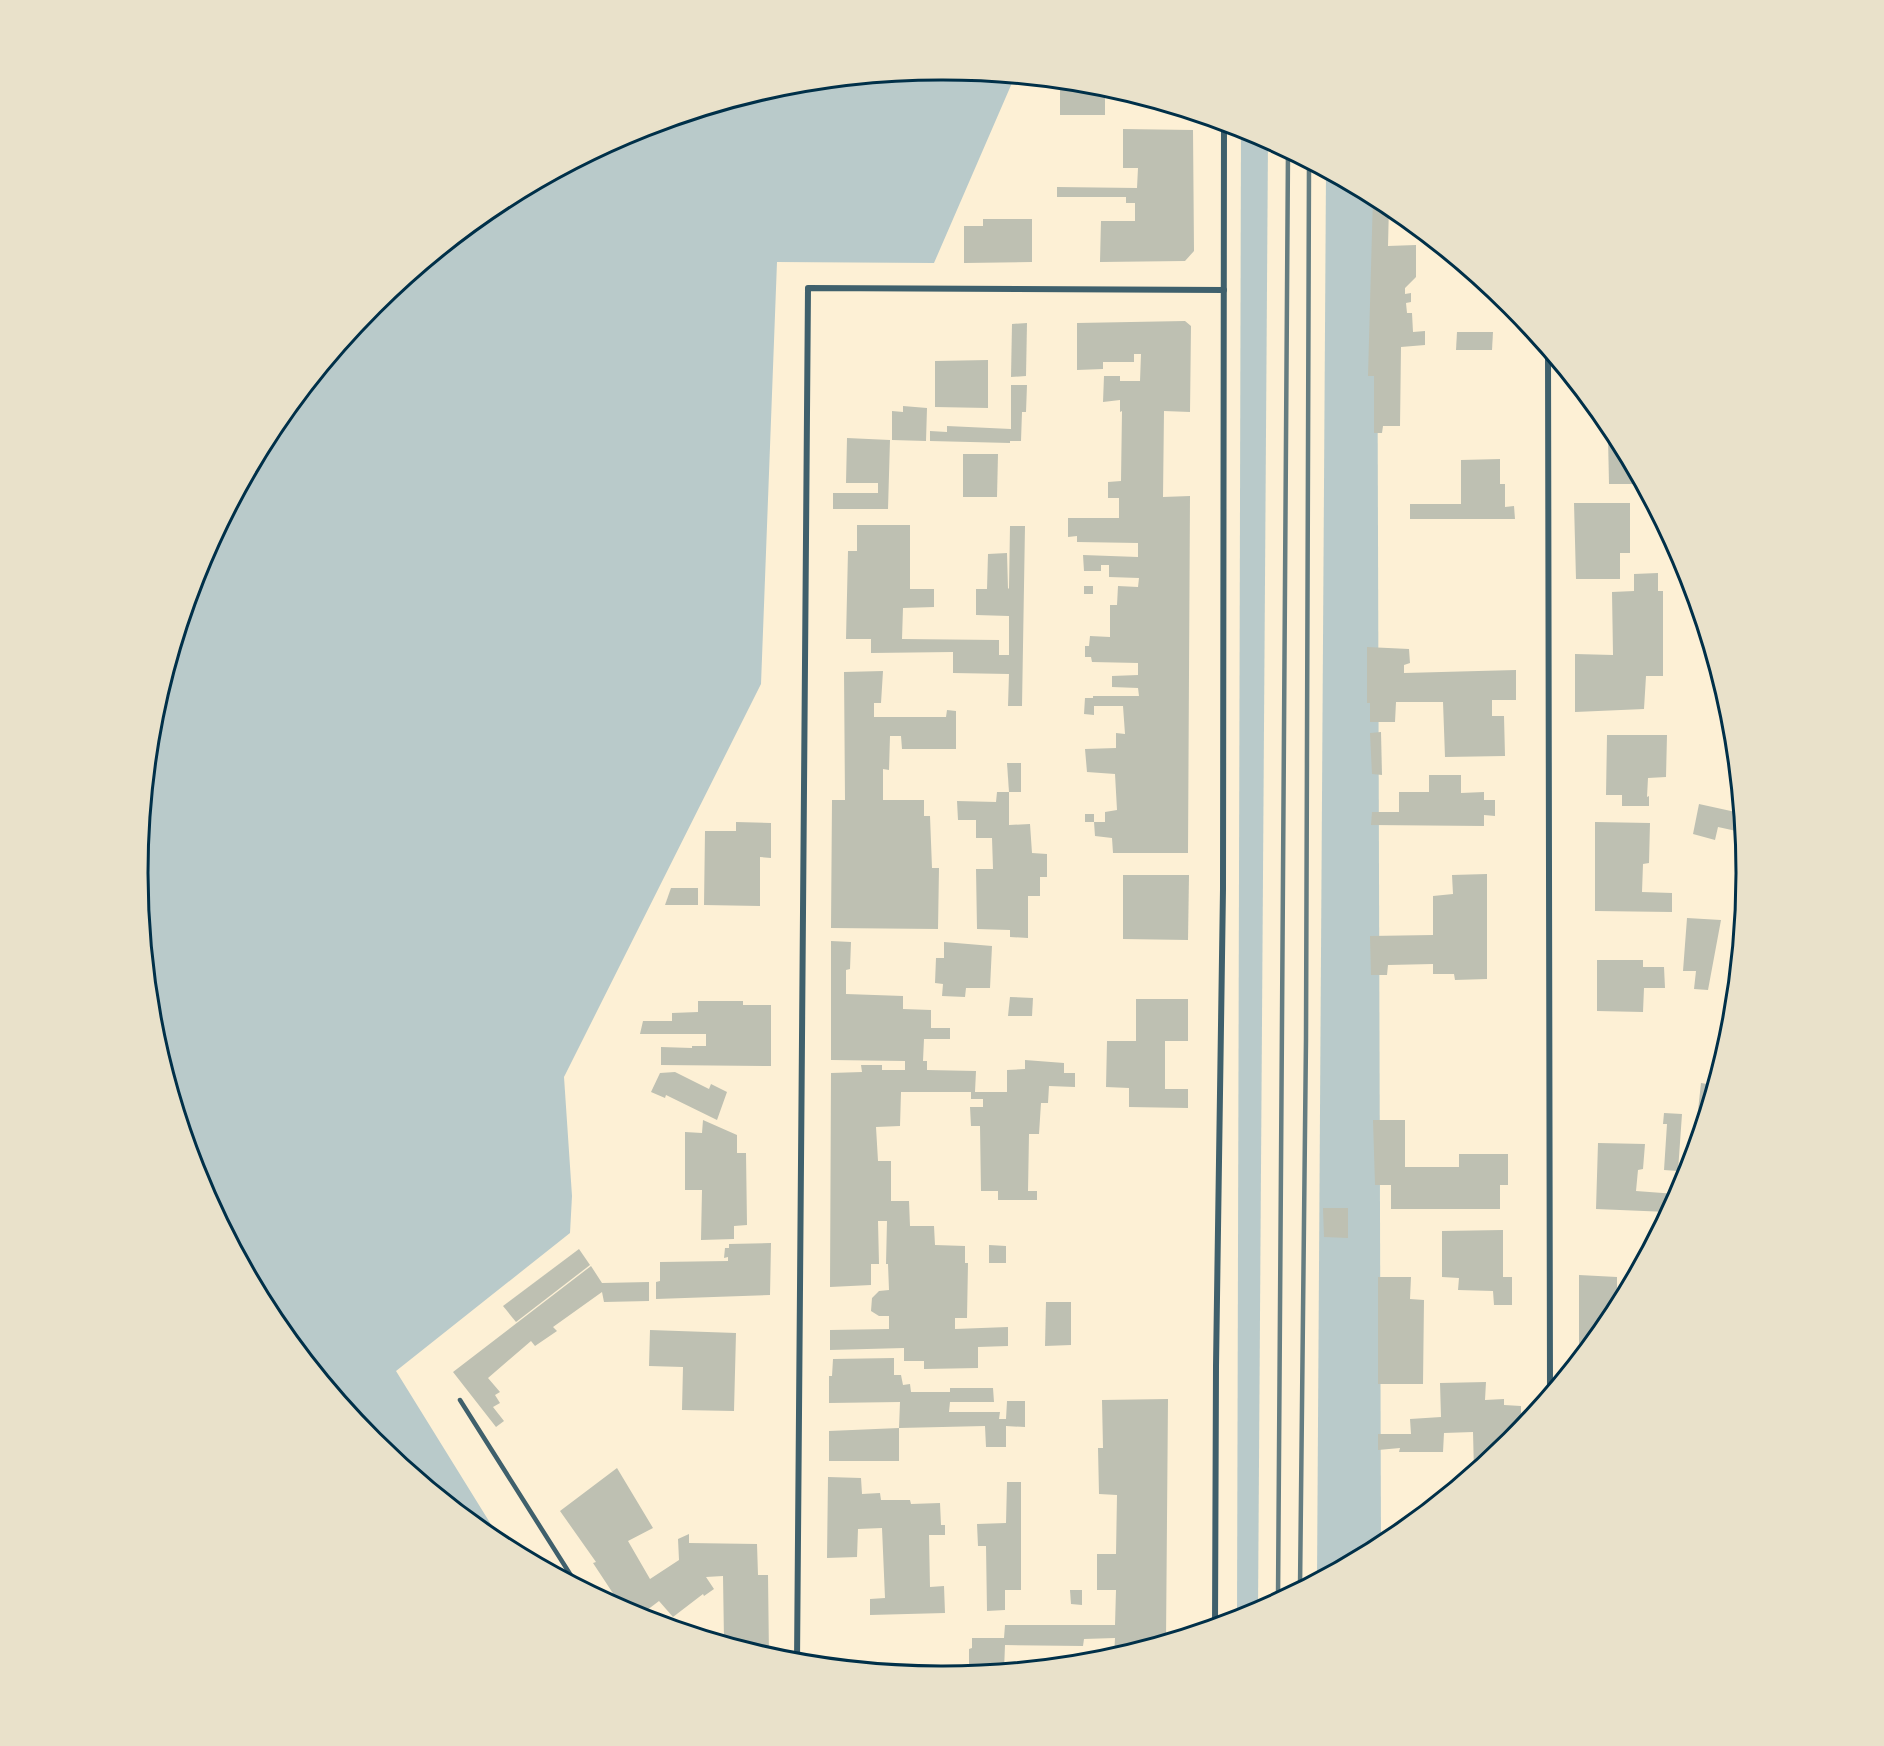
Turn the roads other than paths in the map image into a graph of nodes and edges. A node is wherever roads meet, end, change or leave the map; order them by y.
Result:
1 (1224, 132) edge
2 (1224, 290) junction
3 (1548, 361) edge
4 (1550, 1383) edge
5 (460, 1400) dead end
6 (571, 1574) edge
7 (1215, 1617) edge
8 (797, 1653) edge

1 - 2 street
2 - 7 street
2 - 8 street
3 - 4 street
5 - 6 lane

